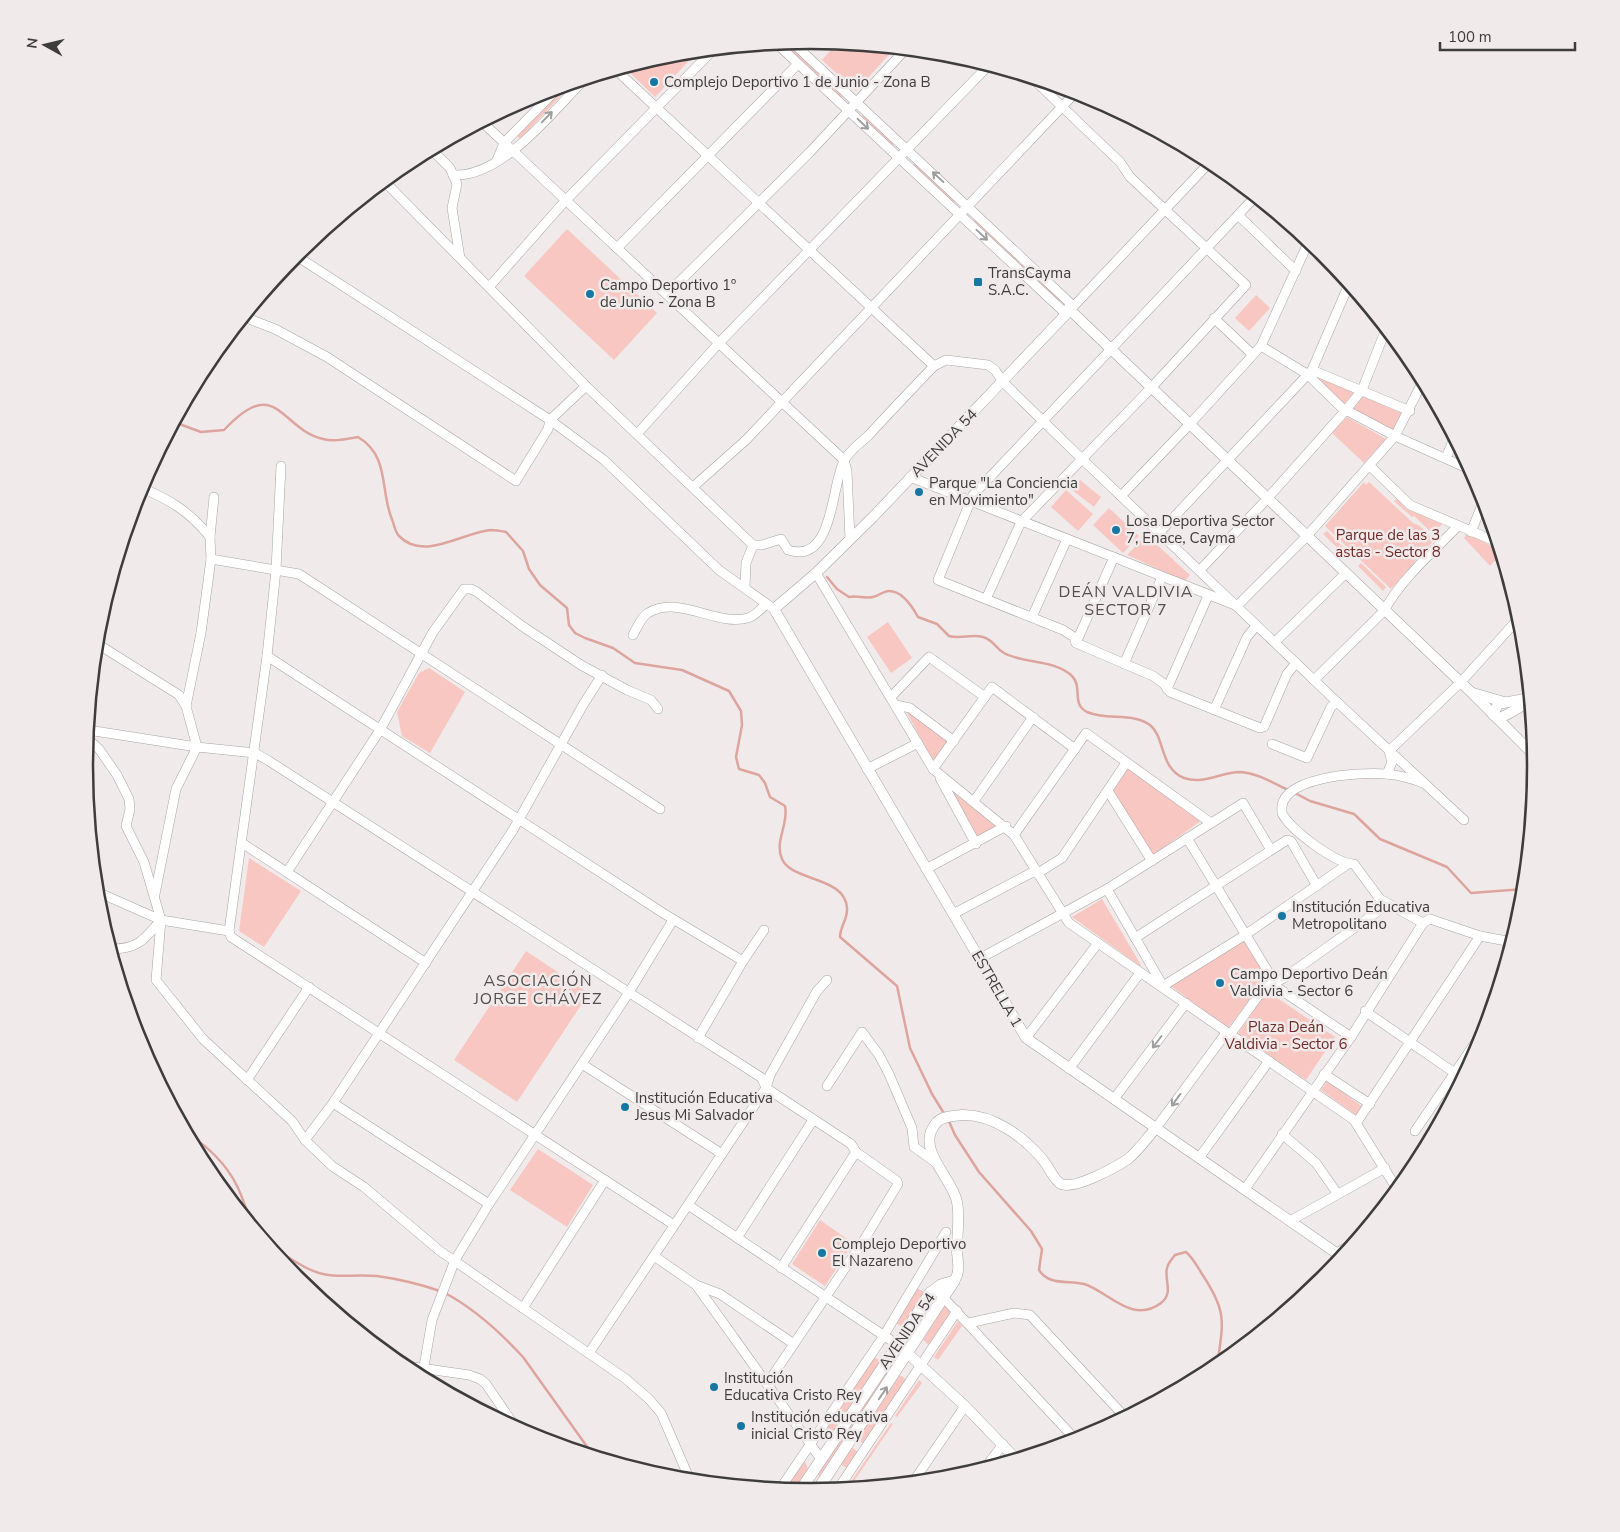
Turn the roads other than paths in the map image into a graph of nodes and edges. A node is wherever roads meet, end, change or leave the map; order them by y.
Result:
1 (800, 49) edge
2 (783, 50) edge
3 (902, 55) edge
4 (706, 57) edge
5 (798, 64) junction
6 (984, 70) edge
7 (620, 74) edge
8 (1041, 87) edge
9 (576, 88) edge
10 (1071, 98) edge
11 (547, 99) edge
12 (857, 102) junction
13 (656, 108) junction
14 (1062, 108) junction
15 (849, 111) junction
16 (487, 126) edge
17 (504, 143) junction
18 (908, 150) junction
19 (514, 152) junction
20 (436, 154) edge
21 (707, 156) junction
22 (900, 159) junction
23 (497, 160) junction
24 (1204, 168) edge
25 (453, 175) junction
26 (389, 186) edge
27 (566, 200) junction
28 (1252, 201) edge
29 (758, 203) junction
30 (969, 207) junction
31 (1167, 209) junction
32 (960, 215) junction
33 (1238, 216) junction
34 (617, 248) junction
35 (1208, 248) junction
36 (1306, 249) edge
37 (809, 250) junction
38 (460, 258) junction
39 (302, 260) edge
40 (1296, 272) junction
41 (489, 287) junction
42 (1346, 290) edge
43 (667, 294) junction
44 (871, 308) junction
45 (1070, 310) junction
46 (250, 318) edge
47 (1214, 318) junction
48 (1383, 335) edge
49 (719, 342) junction
50 (1261, 346) junction
51 (1111, 351) junction
52 (1252, 354) junction
53 (934, 366) junction
54 (1310, 372) junction
55 (1004, 382) junction
56 (586, 386) junction
57 (1151, 388) junction
58 (1419, 389) edge
59 (1362, 390) junction
60 (781, 401) junction
61 (1346, 410) junction
62 (1410, 410) junction
63 (550, 420) junction
64 (1044, 421) junction
65 (1190, 425) junction
66 (637, 434) junction
67 (1395, 436) junction
68 (1451, 445) edge
69 (1446, 458) junction
70 (844, 460) junction
71 (1082, 460) junction
72 (1228, 462) junction
73 (1460, 465) edge
74 (282, 466) dead end
75 (1370, 466) junction
76 (910, 477) junction
77 (693, 487) junction
78 (148, 491) edge
79 (1122, 495) junction
80 (214, 497) dead end
81 (1268, 499) junction
82 (970, 502) junction
83 (1480, 511) edge
84 (1021, 522) junction
85 (1458, 526) junction
86 (1159, 532) junction
87 (1472, 532) junction
88 (210, 537) junction
89 (1306, 537) junction
90 (1067, 539) junction
91 (1490, 539) edge
92 (850, 540) junction
93 (753, 545) junction
94 (1114, 557) junction
95 (211, 559) junction
96 (276, 570) junction
97 (1200, 570) junction
98 (816, 573) junction
99 (1345, 574) junction
100 (1162, 577) junction
101 (745, 587) junction
102 (1208, 596) junction
103 (986, 599) junction
104 (1237, 606) junction
105 (770, 607) junction
106 (1384, 611) junction
107 (1032, 617) junction
108 (1513, 625) edge
109 (1256, 626) junction
110 (633, 635) dead end
111 (1275, 642) junction
112 (1076, 643) junction
113 (103, 648) edge
114 (422, 654) junction
115 (267, 656) junction
116 (1296, 663) junction
117 (1124, 664) junction
118 (602, 675) junction
119 (1314, 680) junction
120 (1460, 683) junction
121 (1166, 689) junction
122 (1472, 693) junction
123 (985, 697) junction
124 (894, 701) junction
125 (1524, 701) edge
126 (1337, 702) junction
127 (186, 706) junction
128 (1508, 706) junction
129 (658, 709) dead end
130 (1214, 710) junction
131 (1033, 716) junction
132 (1495, 716) junction
133 (380, 730) junction
134 (94, 731) edge
135 (1514, 734) junction
136 (954, 741) junction
137 (918, 743) junction
138 (93, 744) edge
139 (1272, 744) dead end
140 (562, 746) junction
141 (197, 747) junction
142 (1527, 747) edge
143 (1075, 749) junction
144 (1389, 750) junction
145 (255, 753) junction
146 (1126, 763) junction
147 (867, 769) junction
148 (936, 772) junction
149 (1387, 774) junction
150 (1428, 785) junction
151 (1108, 791) junction
152 (974, 801) junction
153 (334, 803) junction
154 (660, 809) dead end
155 (1464, 820) dead end
156 (519, 821) junction
157 (1211, 823) junction
158 (1006, 826) junction
159 (1014, 834) junction
160 (1187, 838) junction
161 (242, 843) junction
162 (976, 844) junction
163 (1271, 850) junction
164 (1152, 861) junction
165 (1348, 864) junction
166 (926, 870) junction
167 (287, 872) junction
168 (1038, 873) junction
169 (1317, 886) junction
170 (1217, 887) junction
171 (1107, 889) junction
172 (472, 893) junction
173 (105, 895) edge
174 (155, 897) junction
175 (1388, 904) junction
176 (953, 914) junction
177 (1063, 915) junction
178 (161, 920) junction
179 (673, 920) junction
180 (1423, 923) junction
181 (764, 930) dead end
182 (229, 931) junction
183 (1245, 935) junction
184 (1480, 936) junction
185 (1135, 938) junction
186 (1505, 941) edge
187 (1098, 943) junction
188 (116, 950) edge
189 (979, 959) junction
190 (743, 961) junction
191 (426, 963) junction
192 (1140, 974) junction
193 (827, 980) dead end
194 (1274, 982) junction
195 (1163, 986) junction
196 (309, 987) junction
197 (628, 994) junction
198 (1186, 1003) junction
199 (1365, 1011) junction
200 (379, 1033) junction
201 (1228, 1034) junction
202 (1351, 1037) junction
203 (698, 1038) junction
204 (1026, 1038) junction
205 (1411, 1042) junction
206 (1269, 1060) junction
207 (582, 1064) junction
208 (1069, 1069) junction
209 (1324, 1074) junction
210 (1457, 1075) edge
211 (247, 1080) junction
212 (1452, 1084) edge
213 (827, 1086) dead end
214 (766, 1088) junction
215 (1313, 1091) junction
216 (1114, 1099) junction
217 (332, 1103) junction
218 (1370, 1104) junction
219 (813, 1120) junction
220 (1357, 1122) junction
221 (1156, 1128) junction
222 (1415, 1131) dead end
223 (1282, 1134) junction
224 (535, 1136) junction
225 (304, 1140) junction
226 (856, 1152) junction
227 (722, 1154) junction
228 (1199, 1158) junction
229 (935, 1162) junction
230 (1385, 1168) junction
231 (605, 1180) junction
232 (1393, 1183) edge
233 (1245, 1189) junction
234 (1337, 1193) junction
235 (489, 1204) junction
236 (688, 1205) junction
237 (1290, 1221) junction
238 (674, 1225) junction
239 (946, 1232) dead end
240 (737, 1238) junction
241 (1336, 1252) edge
242 (654, 1256) junction
243 (455, 1260) junction
244 (781, 1268) junction
245 (954, 1281) junction
246 (696, 1285) junction
247 (934, 1290) junction
248 (944, 1296) junction
249 (825, 1298) junction
250 (523, 1308) junction
251 (957, 1311) junction
252 (969, 1323) junction
253 (883, 1337) junction
254 (794, 1344) junction
255 (898, 1345) junction
256 (589, 1353) junction
257 (909, 1353) junction
258 (923, 1365) junction
259 (423, 1368) joint
260 (768, 1384) junction
261 (965, 1406) junction
262 (1121, 1412) edge
263 (508, 1416) edge
264 (1071, 1434) edge
265 (810, 1444) junction
266 (1003, 1444) junction
267 (1012, 1454) edge
268 (821, 1459) junction
269 (991, 1460) edge
270 (686, 1472) edge
271 (830, 1472) junction
272 (918, 1475) edge
273 (784, 1482) edge
274 (836, 1482) edge
275 (845, 1482) edge
276 (805, 1483) edge
277 (823, 1483) edge

1 - 12 street
2 - 5 street
3 - 12 street
4 - 13 street
5 - 15 street
5 - 21 street
6 - 18 street
7 - 13 street
8 - 14 street
19 -> 9 street
10 - 14 street
11 - 17 street
12 - 15 street
12 - 18 street
13 - 21 street
13 - 27 street
14 - 30 street
14 - 31 street
15 -> 22 street
15 - 29 street
16 - 17 street
17 - 19 street
17 - 23 street
18 - 22 street
30 -> 18 street
19 - 23 street
19 - 27 street
20 - 25 street
21 - 29 street
21 - 34 street
22 - 32 street
22 - 37 street
23 - 25 street
24 - 31 street
25 - 38 street
26 - 38 street
27 - 34 street
27 - 41 street
28 - 33 street
29 - 37 street
29 - 43 street
30 - 32 street
30 - 45 street
31 - 35 street
31 - 45 street
32 - 44 street
32 -> 45 street
33 - 35 street
33 - 40 street
34 - 43 street
35 - 47 street
35 - 51 street
36 - 40 street
37 - 44 street
37 - 49 street
38 - 41 street
39 - 63 street
40 - 50 street
41 - 56 street
42 - 54 street
43 - 49 street
44 - 53 street
44 - 60 street
45 - 51 street
45 - 55 street, AVENIDA 54
46 - 63 street
47 - 52 street
47 - 57 street
48 - 59 street
49 - 60 street
49 - 66 street
50 - 52 street
50 - 54 street
51 - 57 street
51 - 64 street
52 - 65 street
53 - 55 street
53 - 70 street
54 - 59 street
54 - 61 street
54 - 72 street
55 - 64 street
55 - 76 street, AVENIDA 54
56 - 63 street
56 - 66 street
57 - 65 street
57 - 71 street
58 - 62 street
59 - 61 street
59 - 62 street
60 - 70 street
60 - 77 street
61 - 67 street
61 - 81 street
62 - 67 street
63 - 101 street
64 - 71 street
64 - 82 street
65 - 72 street
65 - 79 street
66 - 77 street
67 - 69 street
67 - 75 street
68 - 69 street
69 - 73 street
70 - 92 street
70 - 93 street
71 - 79 street
71 - 84 street
72 - 81 street
72 - 86 street
74 - 96 street
75 - 85 street
75 - 89 street
76 - 82 street
76 - 92 street, AVENIDA 54
77 - 93 street
78 - 88 street
79 - 86 street
80 - 88 street
81 - 89 street
81 - 97 street
82 - 84 street
82 - 103 street
83 - 87 street
84 - 90 street
84 - 103 street
85 - 87 street
85 - 106 street
86 - 97 street
87 - 91 street
88 - 95 street
89 - 99 street
89 - 104 street
90 - 94 street
90 - 107 street
92 - 98 street, AVENIDA 54
93 - 101 street
94 - 100 street
94 - 112 street
95 - 96 street
95 - 127 street
96 - 114 street
96 - 115 street
97 - 104 street
98 - 105 street, AVENIDA 54
98 - 124 street
99 - 106 street
99 - 111 street
100 - 102 street
100 - 117 street
101 - 105 street
102 - 104 street
102 - 121 street
103 - 107 street
104 - 109 street
105 - 110 street
105 - 147 street, ESTRELLA 1
106 - 119 street
106 - 120 street
107 - 112 street
108 - 120 street
109 - 111 street
109 - 130 street
111 - 116 street
112 - 117 street
113 - 127 street
114 - 118 street
114 - 133 street
114 - 140 street
115 - 133 street
115 - 145 street
116 - 119 street
116 - 130 street
117 - 121 street
118 - 129 street
118 - 140 street
119 - 126 street
120 - 122 street
120 - 144 street
121 - 130 street
122 - 128 street
122 - 132 street
123 - 124 street
123 - 131 street
123 - 136 street
124 - 136 street
124 - 137 street
125 - 128 street
126 - 139 street
126 - 144 street
127 - 141 street
128 - 132 street
128 - 135 street
131 - 143 street
131 - 152 street
132 - 135 street
133 - 153 street
133 - 156 street
134 - 141 street
135 - 142 street
136 - 148 street
137 - 147 street
137 - 148 street
138 - 174 street
140 - 154 street
140 - 156 street
141 - 145 street
141 - 174 street
143 - 146 street
143 - 159 street
144 - 149 street
144 - 150 street
145 - 153 street
145 - 161 street
146 - 151 street
146 - 157 street
147 - 166 street, ESTRELLA 1
148 - 152 street
148 - 162 street
149 - 150 street
149 - 165 street
150 - 155 street
151 - 164 street
151 - 168 street
152 - 158 street
153 - 167 street
153 - 172 street
156 - 172 street
156 - 179 street
157 - 160 street
157 - 163 street
158 - 159 street
158 - 162 street
159 - 168 street
160 - 164 street
160 - 170 street
161 - 167 street
161 - 182 street
162 - 166 street
163 - 169 street
163 - 170 street
164 - 171 street
165 - 169 street
165 - 175 street
166 - 176 street, ESTRELLA 1
167 - 191 street
168 - 176 street
168 - 177 street
169 - 183 street
170 - 183 street
170 - 185 street
171 - 177 street
171 - 185 street
172 - 191 street
172 - 197 street
173 - 178 street
174 - 178 street
175 - 180 street
175 - 194 street
176 - 189 street, ESTRELLA 1
177 - 187 street
177 - 189 street
178 - 182 street
178 - 188 street
178 - 211 street
179 - 190 street
179 - 197 street
180 - 184 street
180 - 199 street
181 - 190 street
182 - 196 street
183 - 194 street
183 - 195 street
184 - 186 street
184 - 205 street
185 - 195 street
187 - 192 street
187 - 204 street
189 - 204 street, ESTRELLA 1
190 - 203 street
191 - 200 street
192 - 195 street
192 - 208 street
193 - 214 street
194 - 201 street
194 - 202 street
195 - 198 street
196 - 200 street
196 - 211 street
197 - 203 street
197 - 207 street
198 - 201 street
198 -> 216 street
199 - 202 street
199 - 205 street
200 - 217 street
200 - 224 street
201 - 206 street
201 -> 221 street
202 - 209 street
203 - 214 street
204 - 208 street, ESTRELLA 1
205 - 210 street
205 - 218 street
206 - 215 street
206 - 228 street
207 - 224 street
207 - 227 street
208 - 216 street, ESTRELLA 1
209 - 215 street
209 - 218 street
211 - 225 street
212 - 222 street
213 - 229 street
214 - 219 street
214 - 227 street
215 - 220 street
215 - 223 street
216 - 221 street, ESTRELLA 1
217 - 225 street
217 - 235 street
218 - 220 street
219 - 226 street
219 - 240 street
220 - 230 street
221 - 228 street, ESTRELLA 1
221 - 229 street
223 - 233 street
223 - 234 street
224 - 231 street
224 - 235 street
225 - 243 street
226 - 244 street
226 - 249 street
227 - 236 street
228 - 233 street, ESTRELLA 1
229 - 245 street
230 - 232 street
230 - 234 street
231 - 238 street
231 - 250 street
233 - 237 street, ESTRELLA 1
234 - 237 street
235 - 243 street
236 - 238 street
236 - 240 street
237 - 241 street, ESTRELLA 1
238 - 242 street
239 - 253 street
240 - 244 street
242 - 246 street
242 - 256 street
243 - 250 street
243 - 259 street
244 - 249 street
245 - 247 main road, AVENIDA 54
245 - 248 main road, AVENIDA 54
246 - 254 street
246 - 260 street
247 - 248 street
247 - 255 main road, AVENIDA 54
248 - 251 street
248 - 257 main road, AVENIDA 54
249 - 253 street
249 - 254 street
250 - 256 street
251 - 252 street
251 - 258 street
252 - 262 street
252 - 264 street
253 - 255 street
253 - 265 street
254 - 260 street
255 - 257 street
255 - 268 main road, AVENIDA 54
256 - 270 street
257 - 258 street
271 -> 257 main road, AVENIDA 54
258 - 261 street
258 - 275 street
259 - 263 street
260 - 265 street
261 - 266 street
261 - 272 street
265 - 268 street
265 - 273 street
266 - 267 street
266 - 269 street
268 - 276 main road, AVENIDA 54
271 - 274 street
271 - 277 main road, AVENIDA 54

